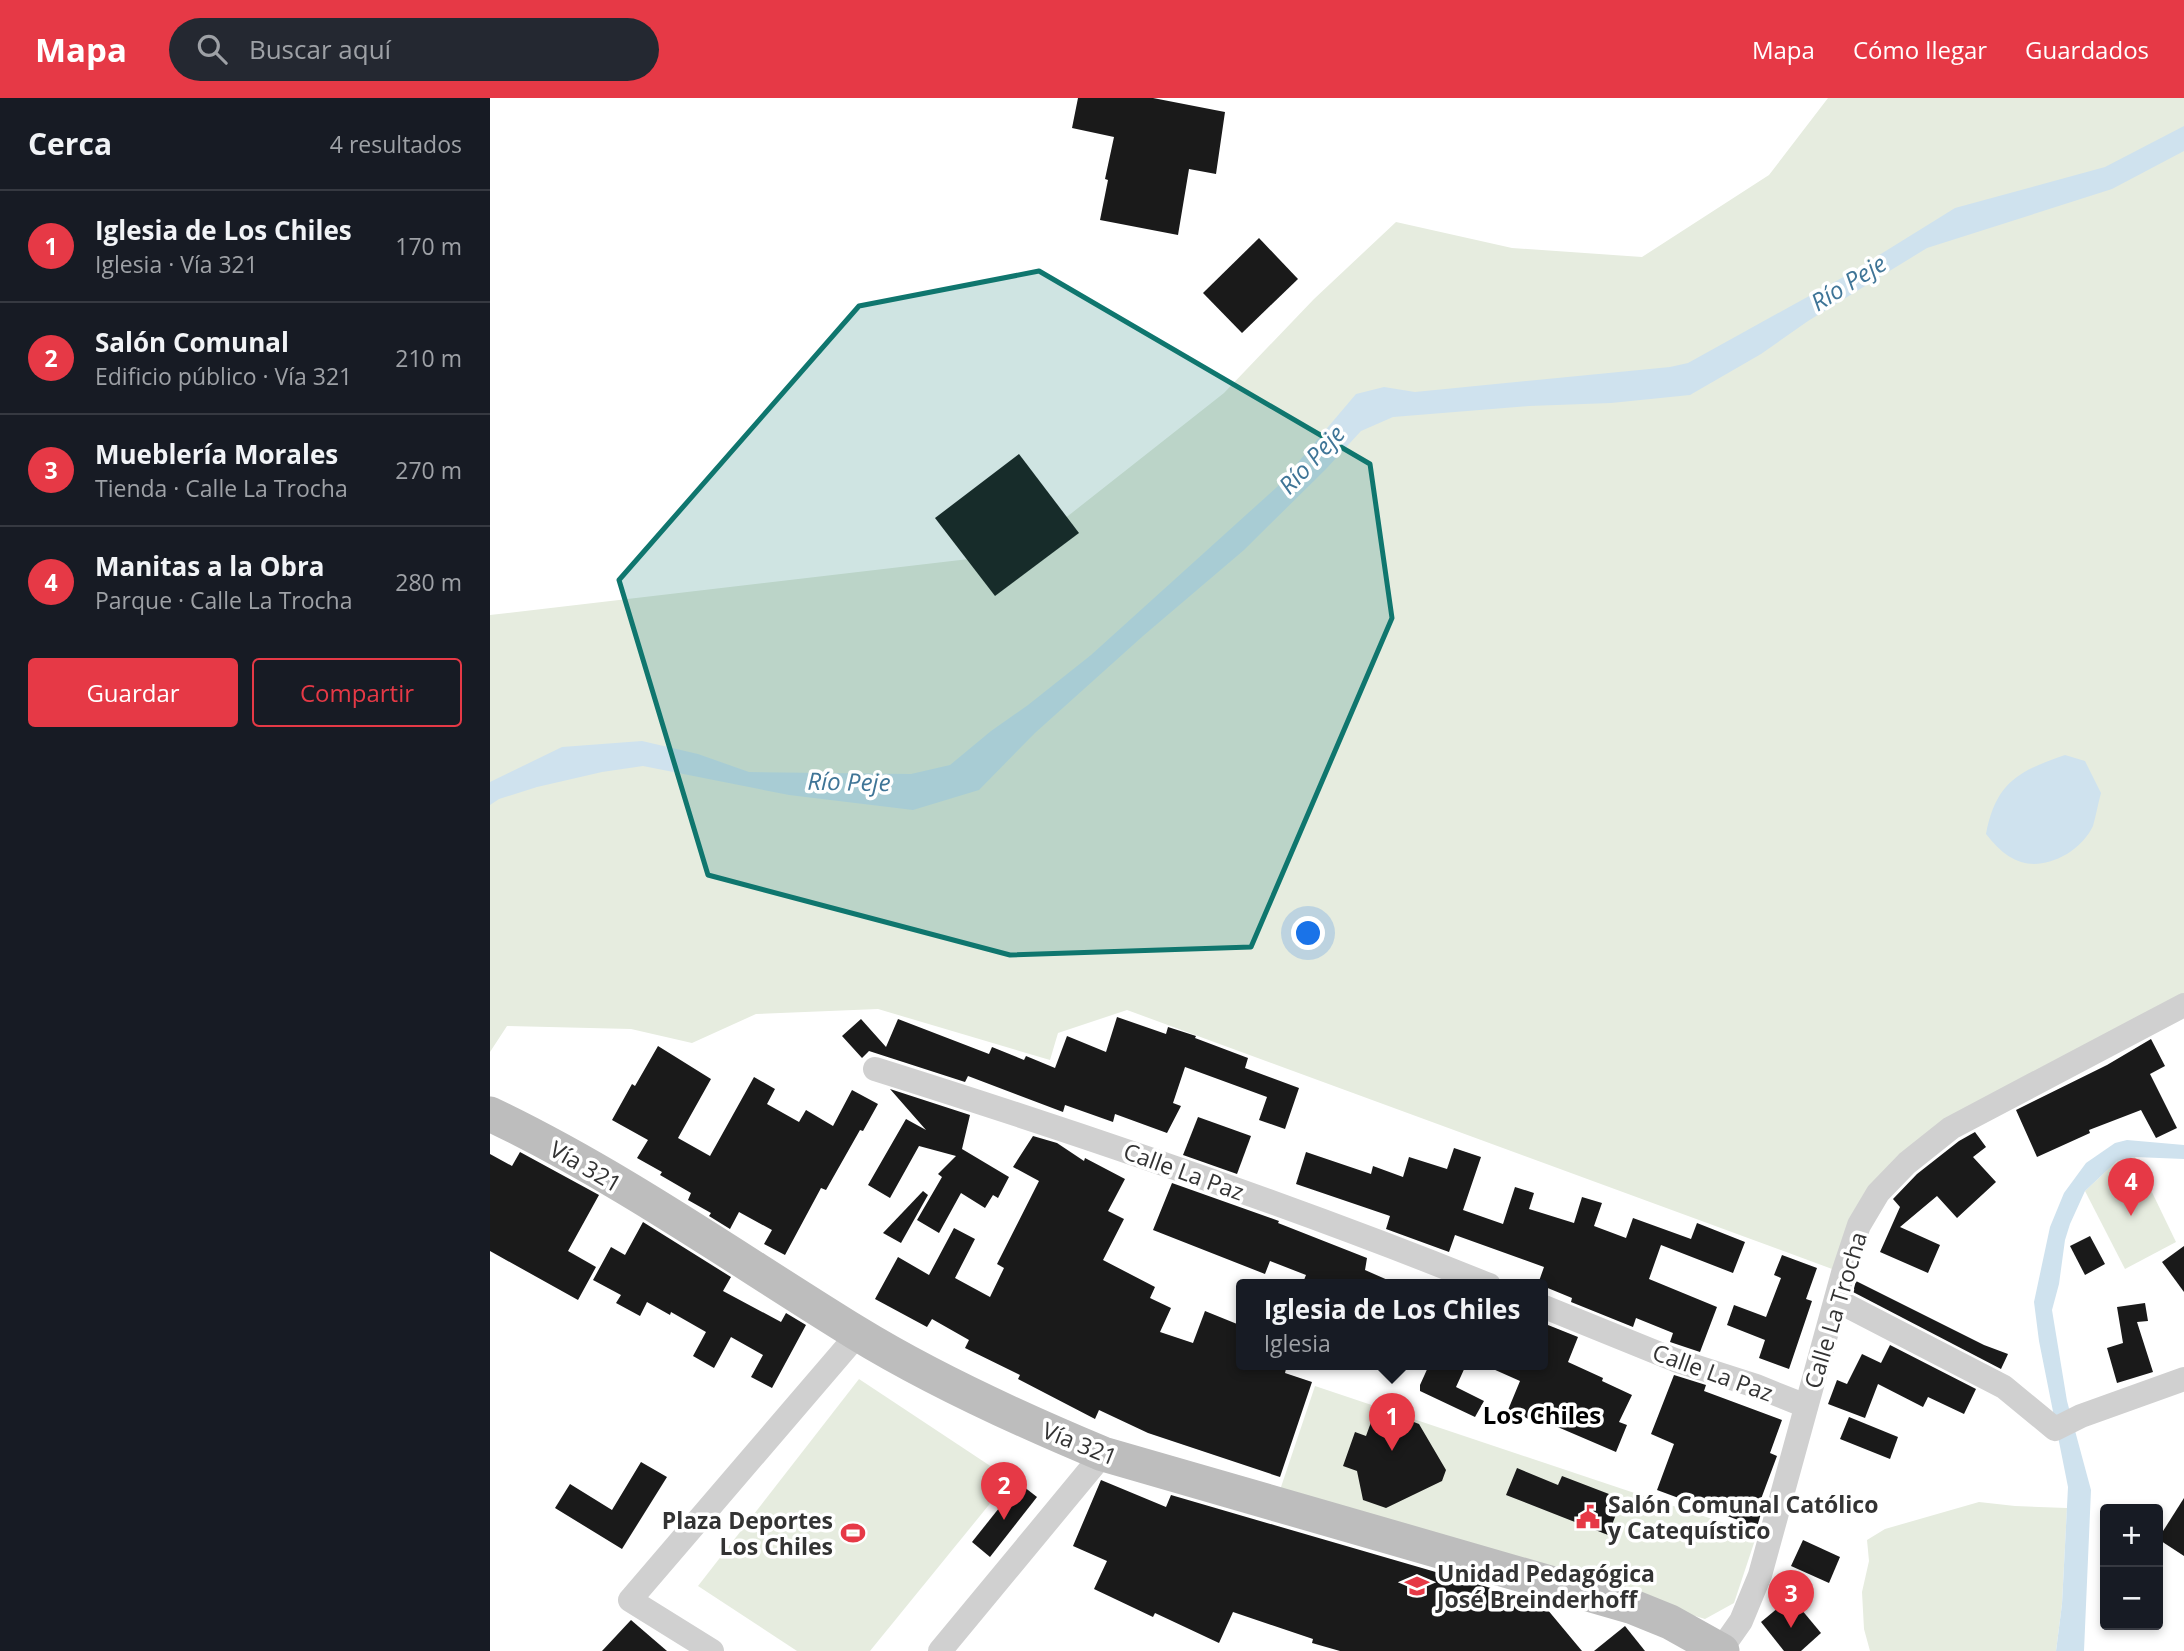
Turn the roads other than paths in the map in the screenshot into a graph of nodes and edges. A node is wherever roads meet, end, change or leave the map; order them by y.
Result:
1 (2184, 1005) edge
2 (875, 1069) dead end
3 (490, 1114) edge
4 (1474, 1279) edge
5 (1836, 1300) junction
6 (1548, 1308) edge
7 (858, 1334) junction
8 (2184, 1379) edge
9 (1806, 1406) junction
10 (1103, 1454) junction
11 (712, 1651) edge
12 (940, 1651) edge
13 (1721, 1651) edge

1 - 5 street, Calle La Trocha
2 - 4 street, Calle La Paz
3 - 7 street, Vía 321
5 - 8 street
5 - 9 street, Calle La Trocha
6 - 9 street, Calle La Paz
7 - 10 street, Vía 321
7 - 11 street
9 - 13 street, Calle La Trocha
10 - 12 street
10 - 13 street, Vía 321

